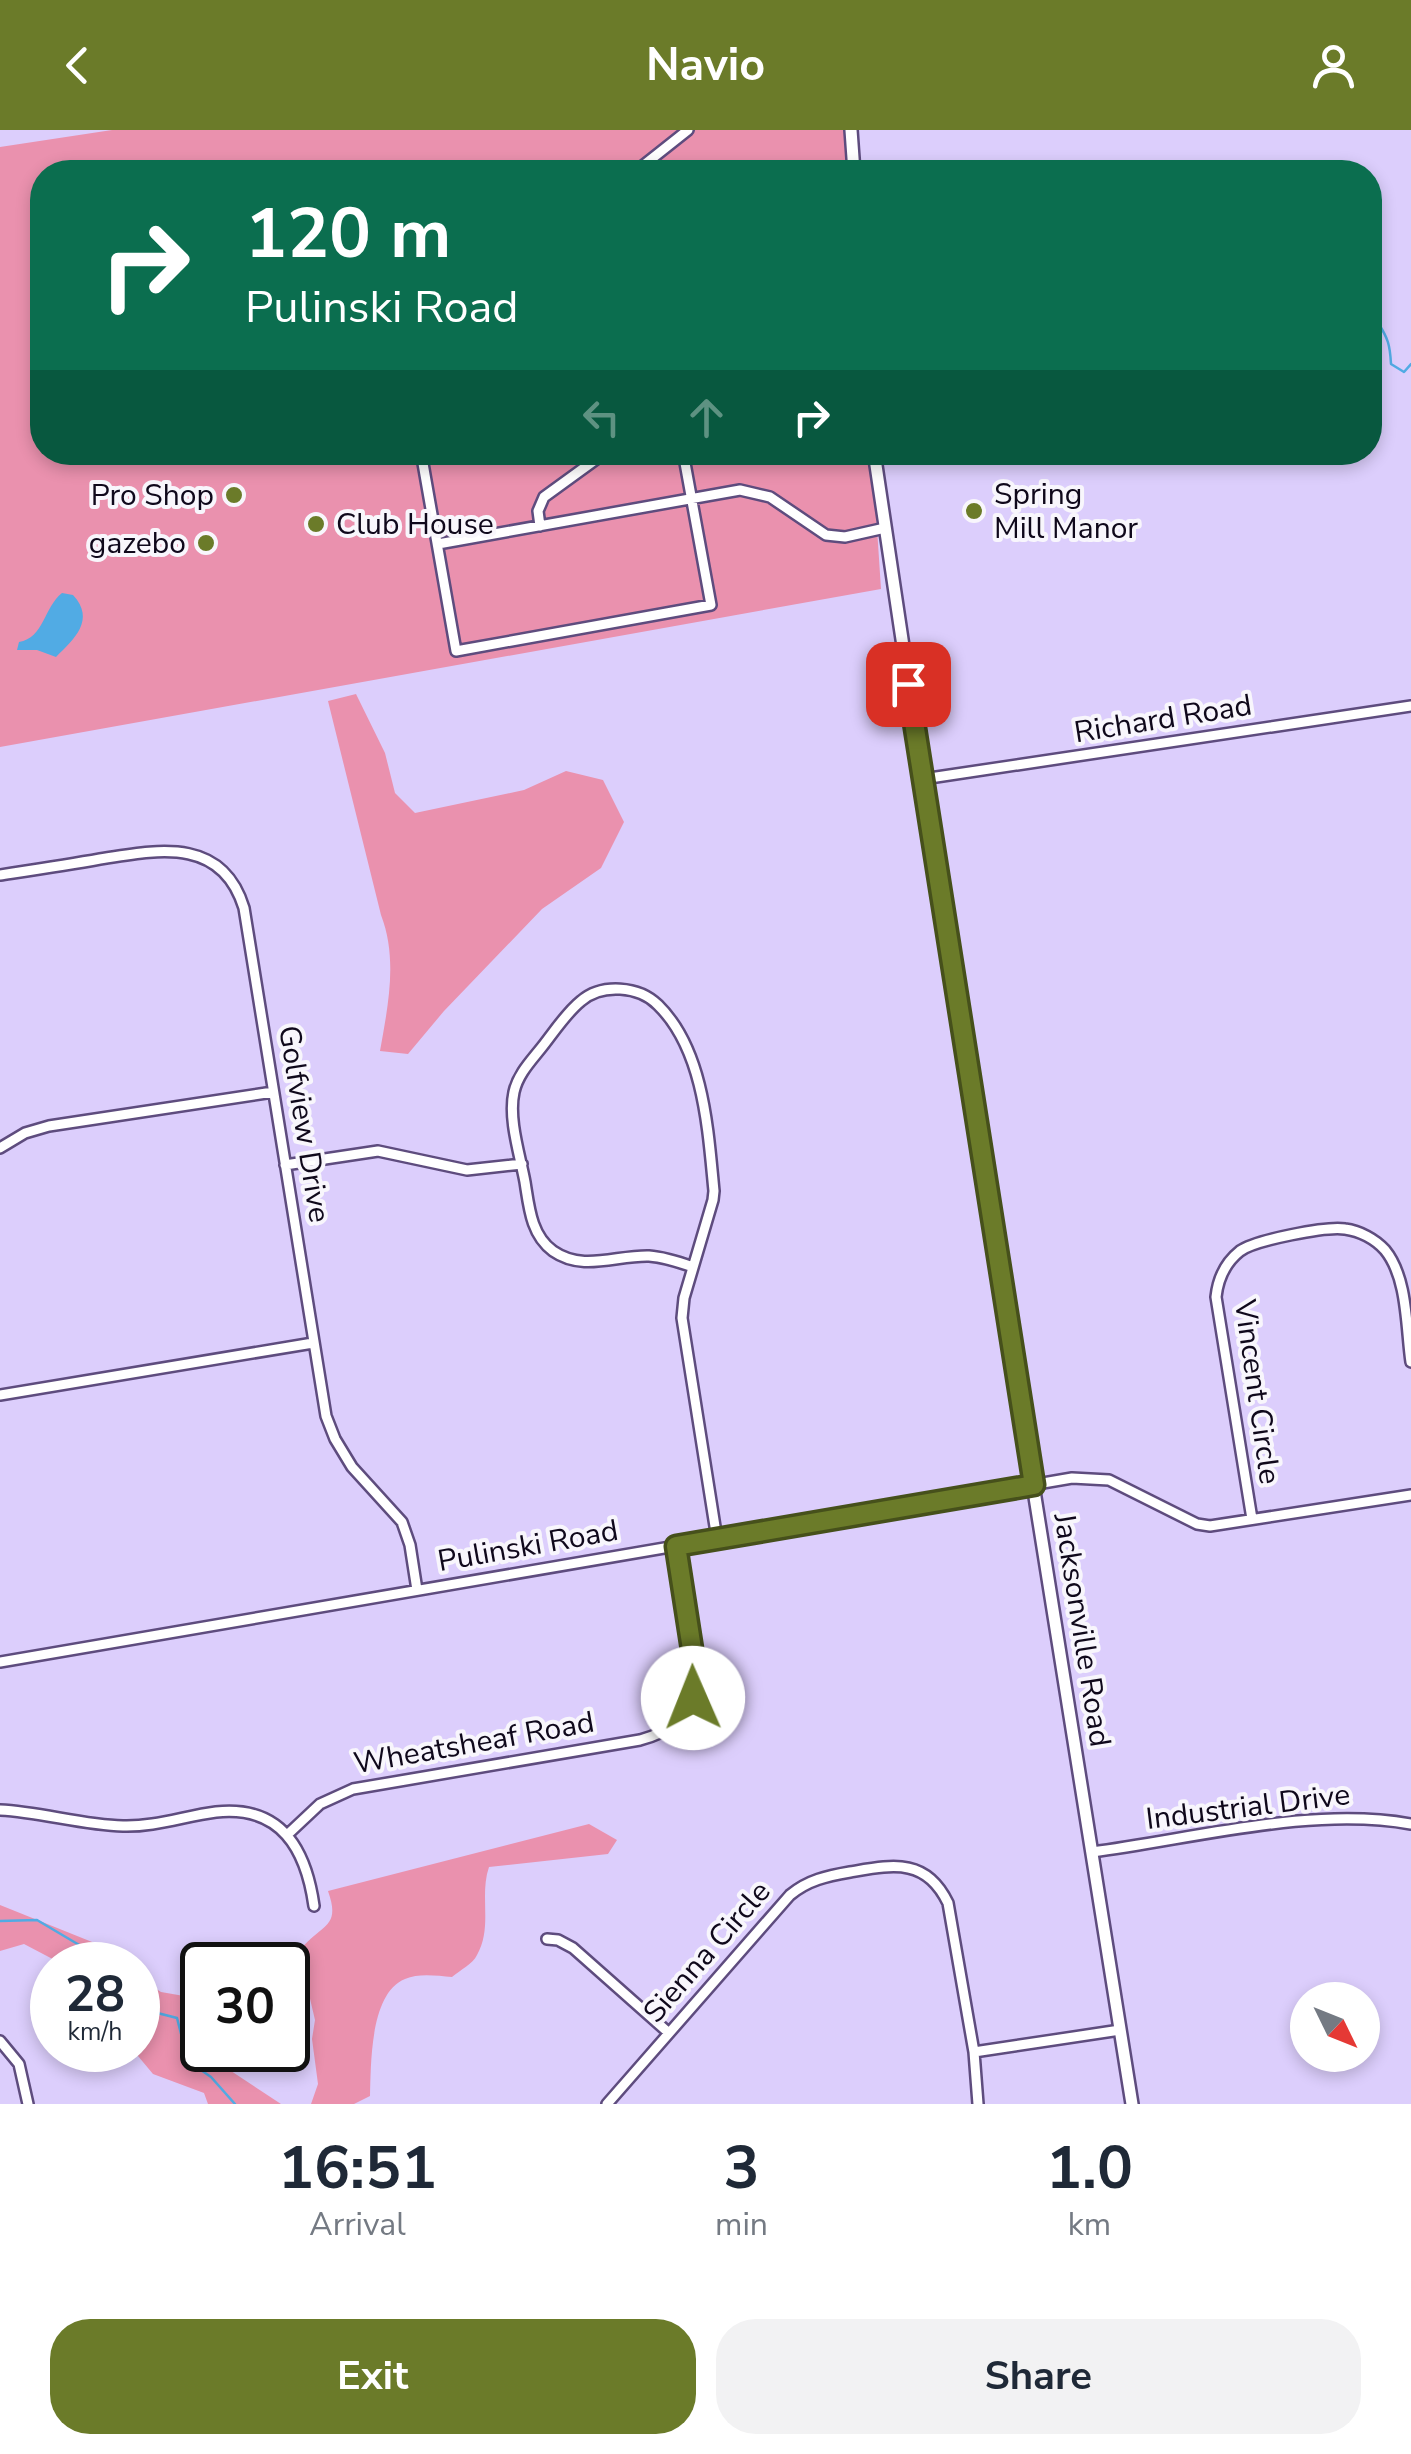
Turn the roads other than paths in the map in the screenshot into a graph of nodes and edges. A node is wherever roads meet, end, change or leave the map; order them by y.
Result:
1 (688, 130) edge
2 (851, 130) edge
3 (650, 160) edge
4 (853, 160) edge
5 (423, 465) edge
6 (588, 465) edge
7 (686, 465) edge
8 (876, 465) edge
9 (692, 498) junction
10 (540, 526) junction
11 (884, 528) junction
12 (438, 544) junction
13 (1411, 706) edge
14 (923, 779) junction
15 (0, 875) edge
16 (274, 1092) junction
17 (0, 1148) edge
18 (522, 1164) junction
19 (285, 1165) junction
20 (693, 1267) junction
21 (314, 1343) junction
22 (1411, 1362) edge
23 (0, 1396) edge
24 (1034, 1485) junction
25 (1411, 1495) edge
26 (1252, 1520) junction
27 (717, 1539) junction
28 (676, 1546) junction
29 (417, 1590) junction
30 (0, 1662) edge
31 (0, 1810) edge
32 (1411, 1824) edge
33 (287, 1835) junction
34 (1092, 1852) junction
35 (314, 1906) dead end
36 (547, 1938) dead end
37 (1120, 2030) junction
38 (670, 2033) junction
39 (0, 2042) edge
40 (974, 2052) junction
41 (28, 2104) edge
42 (607, 2104) edge
43 (978, 2104) edge
44 (1132, 2104) edge

1 - 3 street
2 - 4 main road
5 - 12 street
6 - 10 street
7 - 9 street
8 - 11 main road, Jacksonville Road
9 - 10 street
9 - 11 street
9 - 12 street
10 - 12 street
11 - 14 main road, Jacksonville Road
13 - 14 street, Richard Road
14 - 24 main road, Jacksonville Road
15 - 16 street, Golfview Drive
16 - 17 street
16 - 19 street, Golfview Drive
18 - 19 street
18 - 20 street
18 - 20 street
19 - 21 street, Golfview Drive
20 - 27 street
21 - 23 street
21 - 29 street, Golfview Drive
22 - 26 street, Vincent Circle
24 - 26 street, Pulinski Road
24 - 27 street, Pulinski Road
24 - 34 main road, Jacksonville Road
25 - 26 street, Pulinski Road
27 - 28 street, Pulinski Road
28 - 29 street, Pulinski Road
28 - 33 street, Wheatsheaf Road
29 - 30 street, Pulinski Road
31 - 33 street
32 - 34 street, Industrial Drive
33 - 35 street
34 - 37 main road, Jacksonville Road
36 - 38 street
37 - 40 street
37 - 44 main road, Jacksonville Road
38 - 40 street, Sienna Circle
38 - 42 street, Sienna Circle
39 - 41 street
40 - 43 street, Sienna Circle

